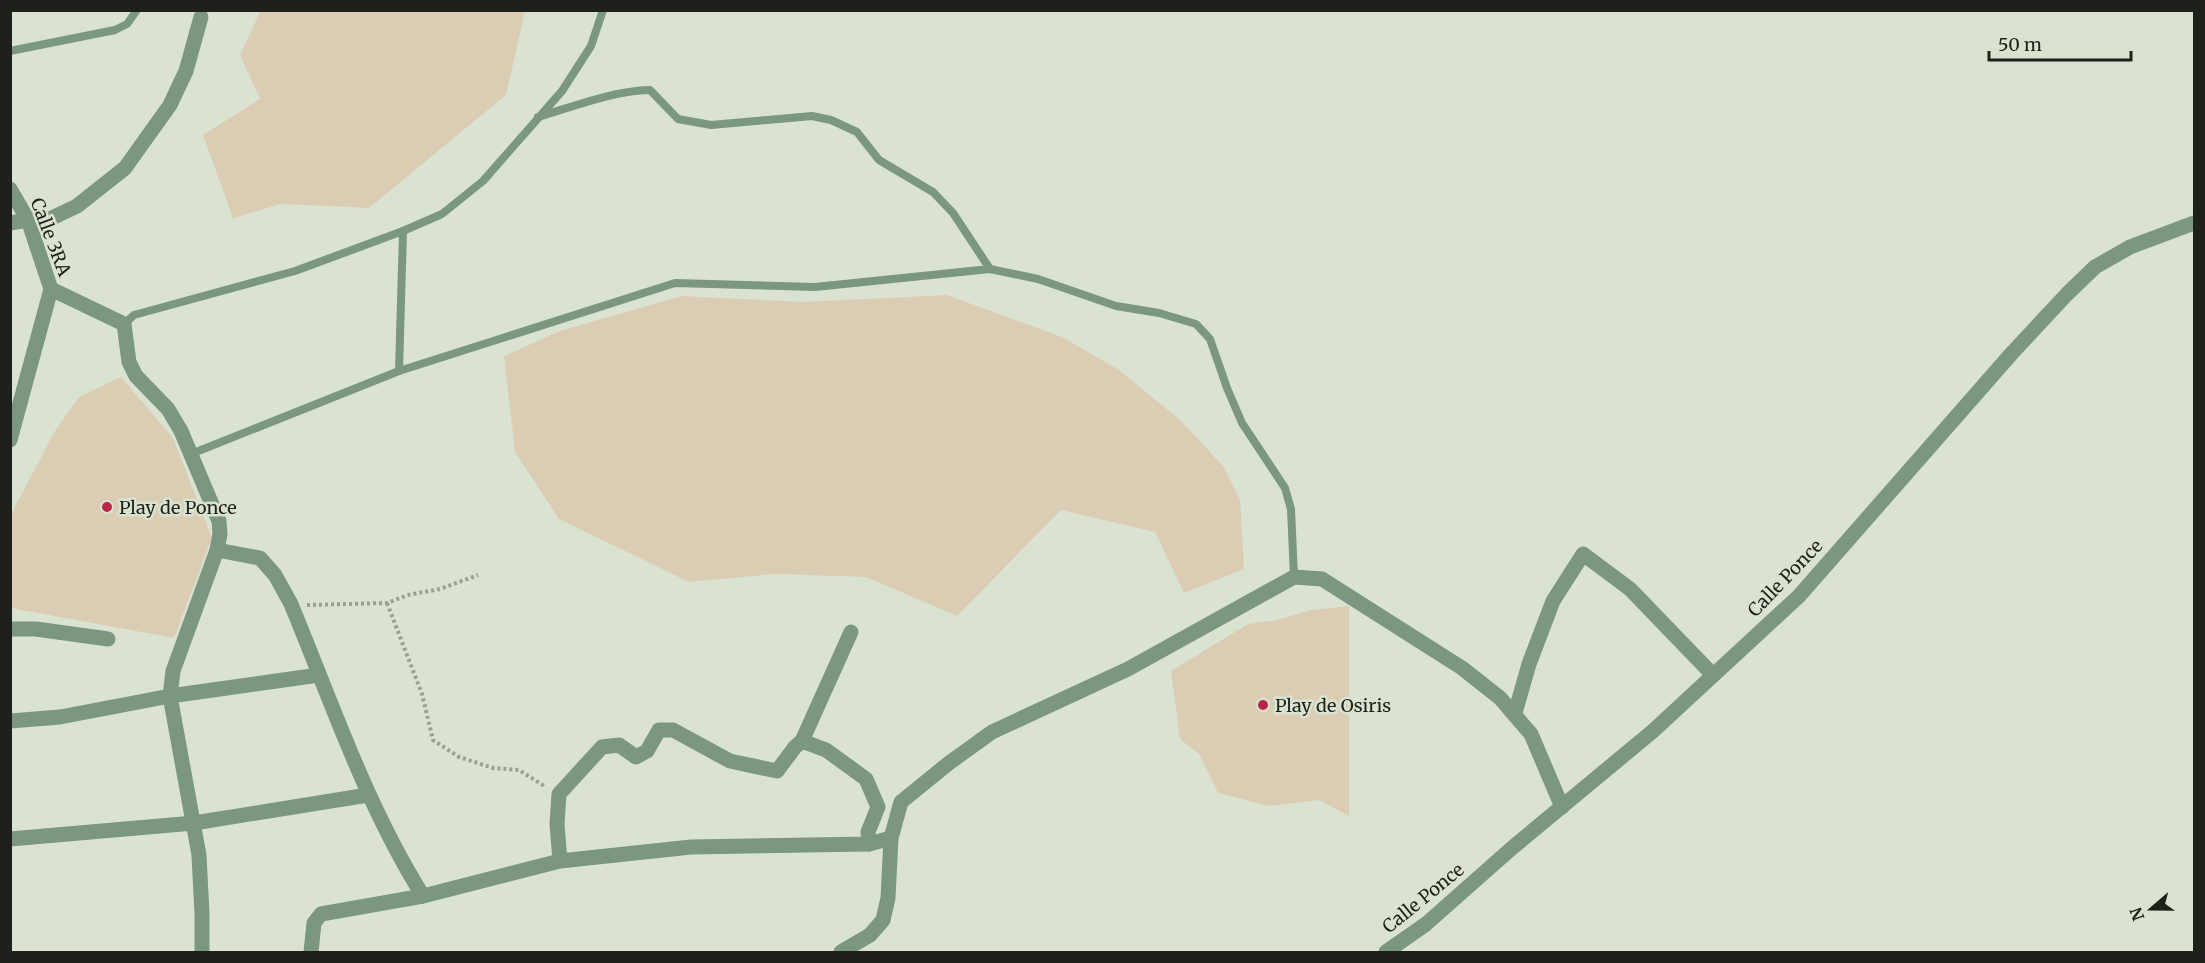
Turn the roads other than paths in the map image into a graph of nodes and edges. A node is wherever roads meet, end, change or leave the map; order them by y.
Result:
1 (137, 10) edge
2 (603, 10) edge
3 (201, 17) dead end
4 (10, 51) edge
5 (538, 117) junction
6 (10, 189) edge
7 (10, 223) edge
8 (2194, 223) edge
9 (29, 224) junction
10 (403, 231) junction
11 (990, 269) junction
12 (51, 289) junction
13 (124, 324) junction
14 (399, 371) junction
15 (10, 440) edge
16 (191, 454) junction
17 (217, 549) junction
18 (1294, 577) junction
19 (10, 629) edge
20 (851, 632) dead end
21 (108, 639) dead end
22 (1712, 674) junction
23 (319, 675) junction
24 (170, 696) junction
25 (1515, 713) junction
26 (10, 721) edge
27 (802, 741) junction
28 (368, 795) junction
29 (1562, 807) junction
30 (194, 823) junction
31 (891, 838) junction
32 (10, 839) edge
33 (869, 844) junction
34 (560, 861) junction
35 (423, 896) junction
36 (202, 952) edge
37 (311, 952) edge
38 (841, 952) edge
39 (1386, 952) edge

1 - 4 lane
2 - 5 lane
3 - 9 street
5 - 10 lane
5 - 11 lane
6 - 9 street, Calle 3RA
7 - 9 street
8 - 22 street, Calle Ponce
9 - 12 street, Calle 3RA
10 - 13 lane
10 - 14 lane
11 - 14 lane
11 - 18 lane
12 - 13 street
12 - 15 street, Calle 3RA
13 - 16 street
14 - 16 lane
16 - 17 street
17 - 23 street
17 - 24 street
18 - 25 street
18 - 31 street
19 - 21 street
20 - 27 street
22 - 25 street
22 - 29 street, Calle Ponce
23 - 24 street
23 - 28 street
24 - 26 street
24 - 30 street
25 - 29 street
27 - 33 street
27 - 34 street
28 - 30 street
28 - 35 street
29 - 39 street, Calle Ponce
30 - 32 street
30 - 36 street
31 - 33 street
31 - 38 street
33 - 34 street
34 - 35 street
35 - 37 street

